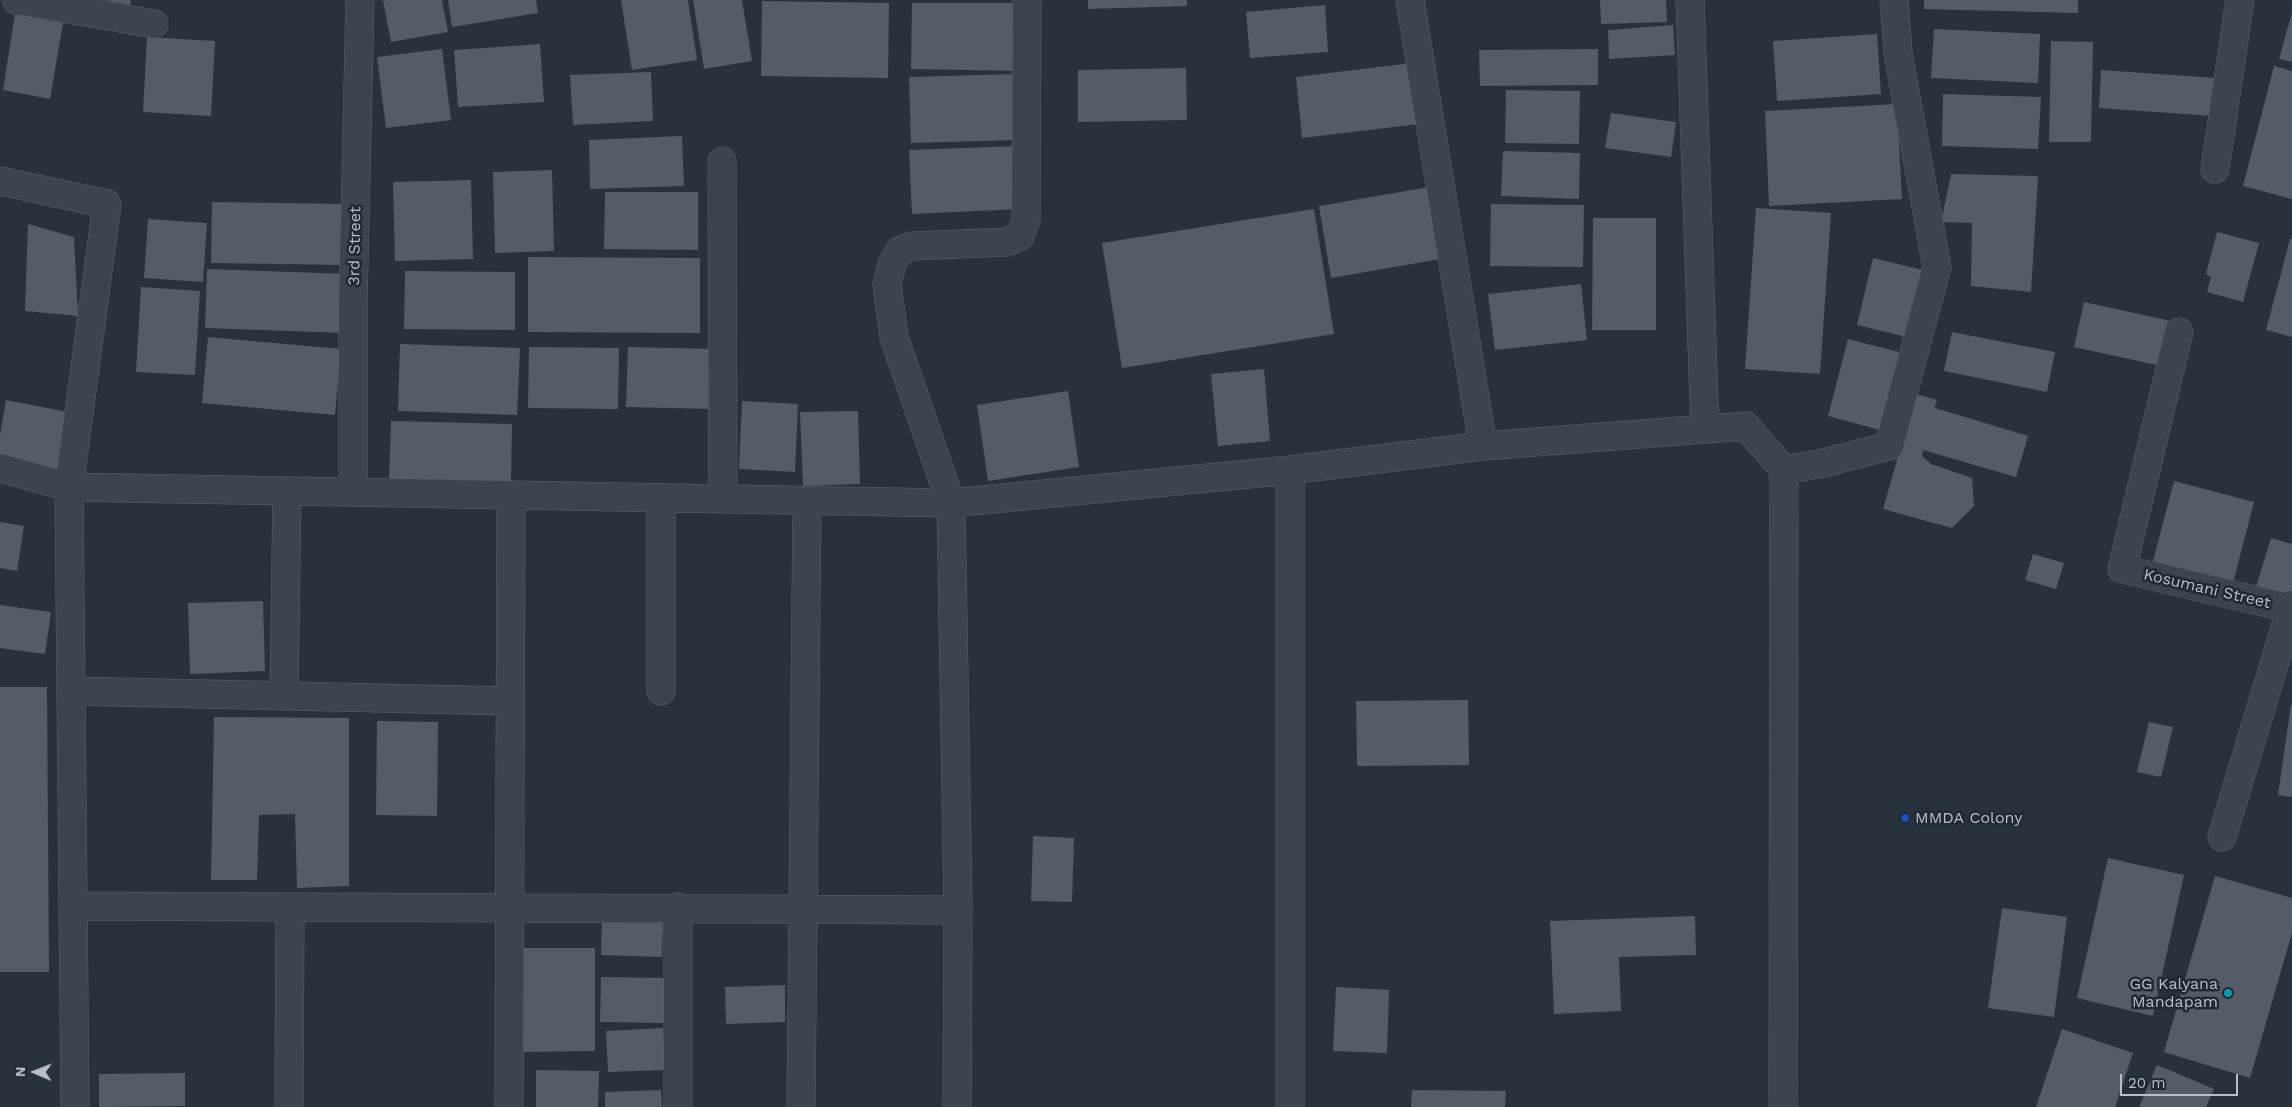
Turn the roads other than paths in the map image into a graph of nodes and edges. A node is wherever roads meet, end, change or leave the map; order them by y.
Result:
1 (16, 0) edge
2 (360, 0) edge
3 (1027, 0) edge
4 (1410, 0) edge
5 (1690, 0) edge
6 (1894, 0) edge
7 (2240, 0) edge
8 (154, 24) dead end
9 (722, 161) dead end
10 (2215, 169) dead end
11 (0, 181) edge
12 (2179, 332) dead end
13 (1705, 429) junction
14 (1483, 446) junction
15 (0, 468) edge
16 (1290, 470) junction
17 (1784, 470) junction
18 (69, 487) junction
19 (288, 491) junction
20 (354, 491) junction
21 (511, 495) junction
22 (661, 498) junction
23 (723, 499) junction
24 (808, 501) junction
25 (951, 503) junction
26 (2291, 607) edge
27 (71, 691) junction
28 (661, 691) dead end
29 (284, 696) junction
30 (510, 701) junction
31 (2222, 837) dead end
32 (73, 906) junction
33 (290, 907) junction
34 (508, 908) junction
35 (678, 908) junction
36 (804, 909) junction
37 (958, 910) junction
38 (75, 1107) edge
39 (289, 1107) edge
40 (509, 1107) edge
41 (678, 1107) edge
42 (802, 1107) edge
43 (957, 1107) edge
44 (1290, 1107) edge
45 (1782, 1107) edge

1 - 8 street
2 - 20 street, 3rd Street
3 - 25 street
4 - 14 street
5 - 13 street
6 - 17 street
7 - 10 street
9 - 23 street
11 - 18 street
12 - 26 street, Kosumani Street
13 - 14 street
13 - 17 street
14 - 16 street
15 - 18 street
16 - 25 street
16 - 44 street
17 - 45 street
18 - 19 street
18 - 27 street
19 - 20 street
19 - 29 street
20 - 21 street
21 - 22 street
21 - 30 street
22 - 23 street
22 - 28 street
23 - 24 street
24 - 25 street
24 - 36 street
25 - 37 street
26 - 31 street
27 - 29 street
27 - 32 street
29 - 30 street
30 - 34 street
32 - 33 street
32 - 38 street
33 - 34 street
33 - 39 street
34 - 35 street
34 - 40 street
35 - 36 street
35 - 41 street
36 - 37 street
36 - 42 street
37 - 43 street

